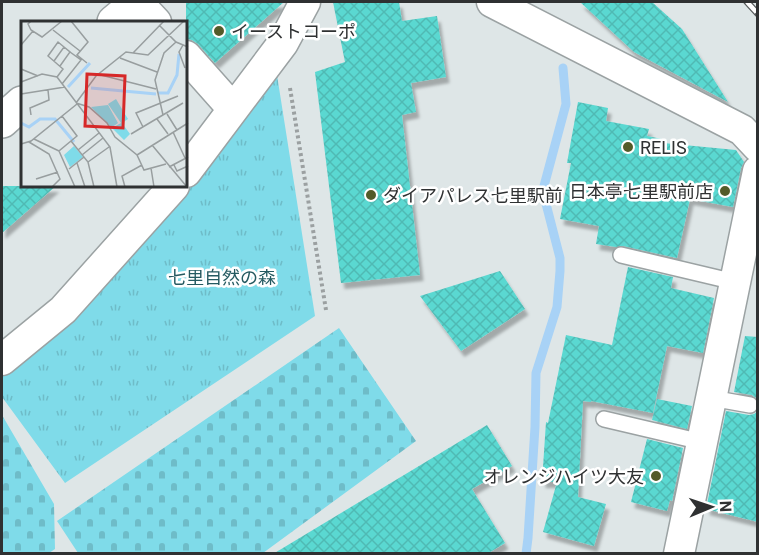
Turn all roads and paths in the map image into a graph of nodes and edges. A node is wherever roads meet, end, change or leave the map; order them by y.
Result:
1 (138, 2) edge
2 (305, 2) edge
3 (492, 2) edge
4 (115, 21) edge
5 (155, 21) edge
6 (283, 43) junction
7 (188, 58) edge
8 (21, 104) edge
9 (233, 109) junction
10 (2, 122) edge
11 (758, 147) edge
12 (188, 169) edge
13 (758, 171) edge
14 (172, 188) edge
15 (621, 255) dead end
16 (735, 282) junction
17 (326, 309) dead end
18 (2, 360) edge
19 (711, 398) junction
20 (750, 405) dead end
21 (604, 419) dead end
22 (702, 441) junction
23 (679, 554) edge

1 - 4 street
1 - 5 street
2 - 6 street
3 - 11 street
6 - 9 street
6 - 17 path
7 - 9 street
8 - 10 street
9 - 12 street
13 - 16 street
14 - 18 street
15 - 16 lane
16 - 19 street
19 - 20 lane
19 - 22 street
21 - 22 lane
22 - 23 street

